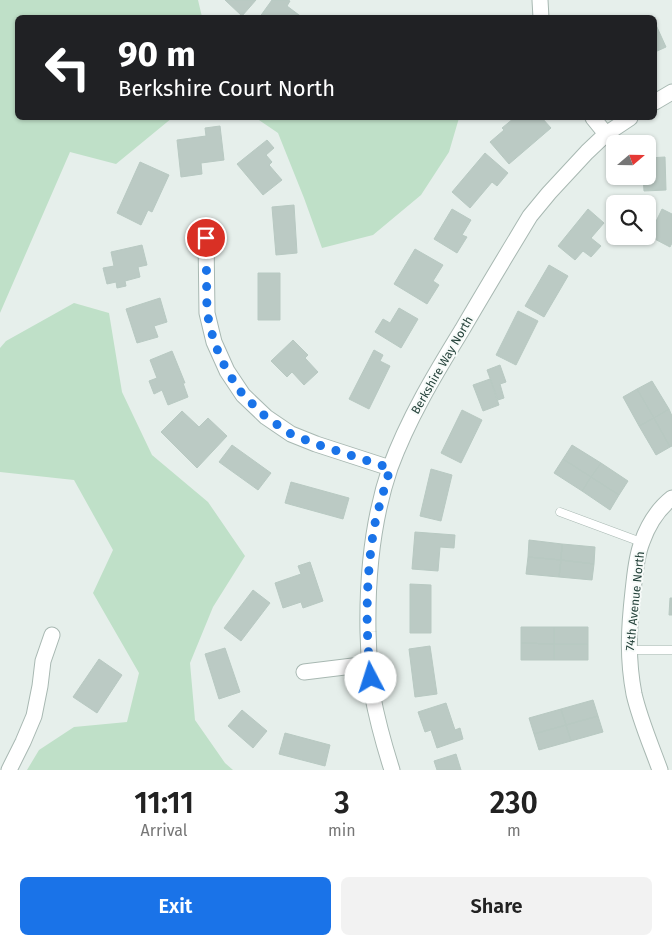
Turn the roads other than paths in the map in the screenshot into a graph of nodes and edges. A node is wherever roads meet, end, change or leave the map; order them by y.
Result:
1 (540, 0) edge
2 (541, 15) edge
3 (672, 92) edge
4 (657, 101) edge
5 (595, 120) edge
6 (627, 120) edge
7 (606, 134) junction
8 (206, 238) dead end
9 (390, 468) junction
10 (672, 498) edge
11 (560, 512) dead end
12 (641, 542) junction
13 (52, 636) dead end
14 (628, 650) junction
15 (672, 650) edge
16 (369, 664) junction
17 (304, 672) dead end
18 (9, 770) edge
19 (392, 770) edge
20 (660, 770) edge

1 - 2 street
3 - 4 street
5 - 7 street
6 - 7 street, Berkshire Way North
7 - 9 street, Berkshire Way North
8 - 9 street
9 - 16 street, Berkshire Way North
10 - 12 street, 74th Avenue North
11 - 12 lane
12 - 14 street, 74th Avenue North
13 - 18 street
14 - 15 lane
14 - 20 street, 74th Avenue North
16 - 17 street
16 - 19 street, Berkshire Way North

